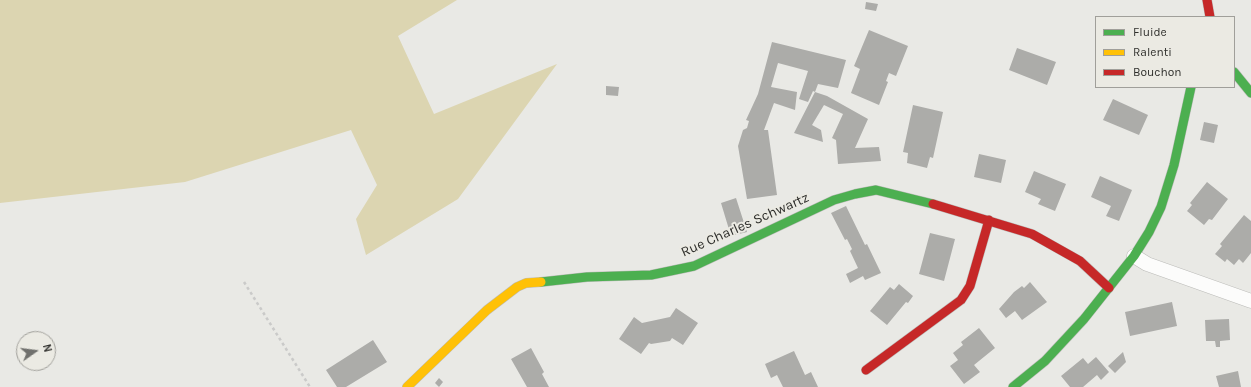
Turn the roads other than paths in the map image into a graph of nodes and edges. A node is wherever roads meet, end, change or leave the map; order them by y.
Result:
1 (1207, 0) edge
2 (1210, 16) edge
3 (1235, 73) edge
4 (1191, 88) edge
5 (1251, 93) edge
6 (989, 220) junction
7 (1134, 256) junction
8 (1109, 288) junction
9 (1251, 301) edge
10 (866, 370) dead end
11 (407, 387) edge
12 (1013, 387) edge

1 - 2 street
3 - 5 street
4 - 7 street
6 - 8 street, Rue Charles Schwartz
6 - 10 street
6 - 11 street, Rue Charles Schwartz
7 - 8 street
7 - 9 street
8 - 12 street

